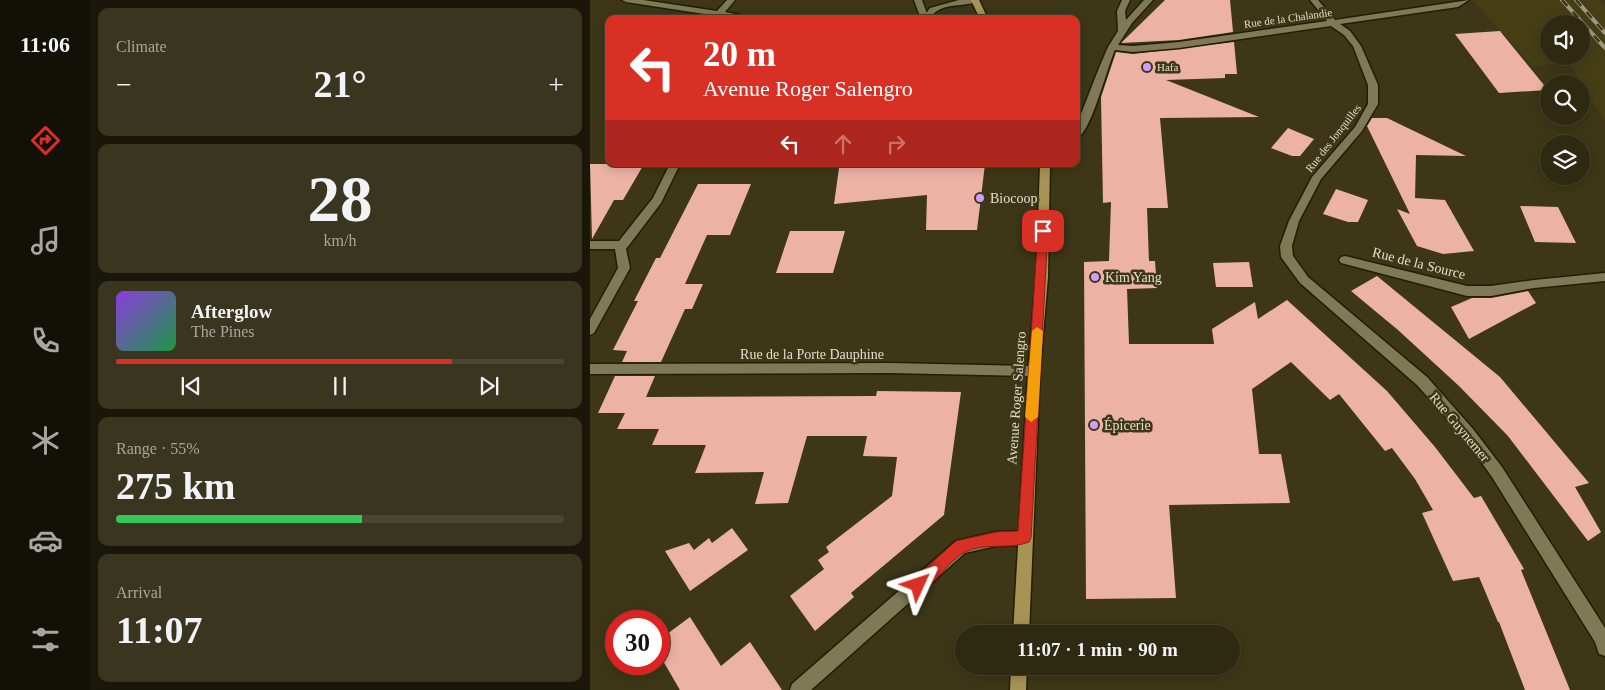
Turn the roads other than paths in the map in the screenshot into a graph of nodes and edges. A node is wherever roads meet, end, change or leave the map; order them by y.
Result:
1 (626, 0) edge
2 (731, 0) edge
3 (918, 0) edge
4 (976, 0) edge
5 (1126, 0) edge
6 (1149, 0) edge
7 (1314, 0) edge
8 (1464, 0) edge
9 (720, 13) junction
10 (732, 15) edge
11 (922, 15) edge
12 (926, 15) edge
13 (982, 15) edge
14 (1333, 23) junction
15 (1122, 31) junction
16 (1112, 47) junction
17 (1080, 130) edge
18 (674, 167) edge
19 (1045, 167) edge
20 (590, 245) edge
21 (622, 245) junction
22 (1286, 246) joint
23 (1345, 260) dead end
24 (1605, 278) edge
25 (590, 330) edge
26 (590, 369) edge
27 (1034, 372) junction
28 (1024, 538) junction
29 (1020, 625) edge
30 (1604, 640) edge
31 (1019, 675) edge
32 (798, 690) edge
33 (1018, 690) edge

1 - 9 street
2 - 9 street
3 - 11 street
4 - 12 street
4 - 13 main road
5 - 15 street
6 - 15 street
7 - 14 street, Rue des Jonquilles
8 - 14 street, Rue de la Chalandie
9 - 10 street
14 - 16 street, Rue de la Chalandie
14 - 22 street, Rue des Jonquilles
15 - 16 street
16 - 17 street
18 - 21 street
19 - 27 main road, Avenue Roger Salengro
20 - 21 street
21 - 25 street
22 - 30 street, Rue Guynemer
23 - 24 street, Rue de la Source
26 - 27 street, Rue de la Porte Dauphine
27 - 28 main road, Avenue Roger Salengro
28 - 29 main road, Avenue Roger Salengro
28 - 32 street
31 - 33 main road

